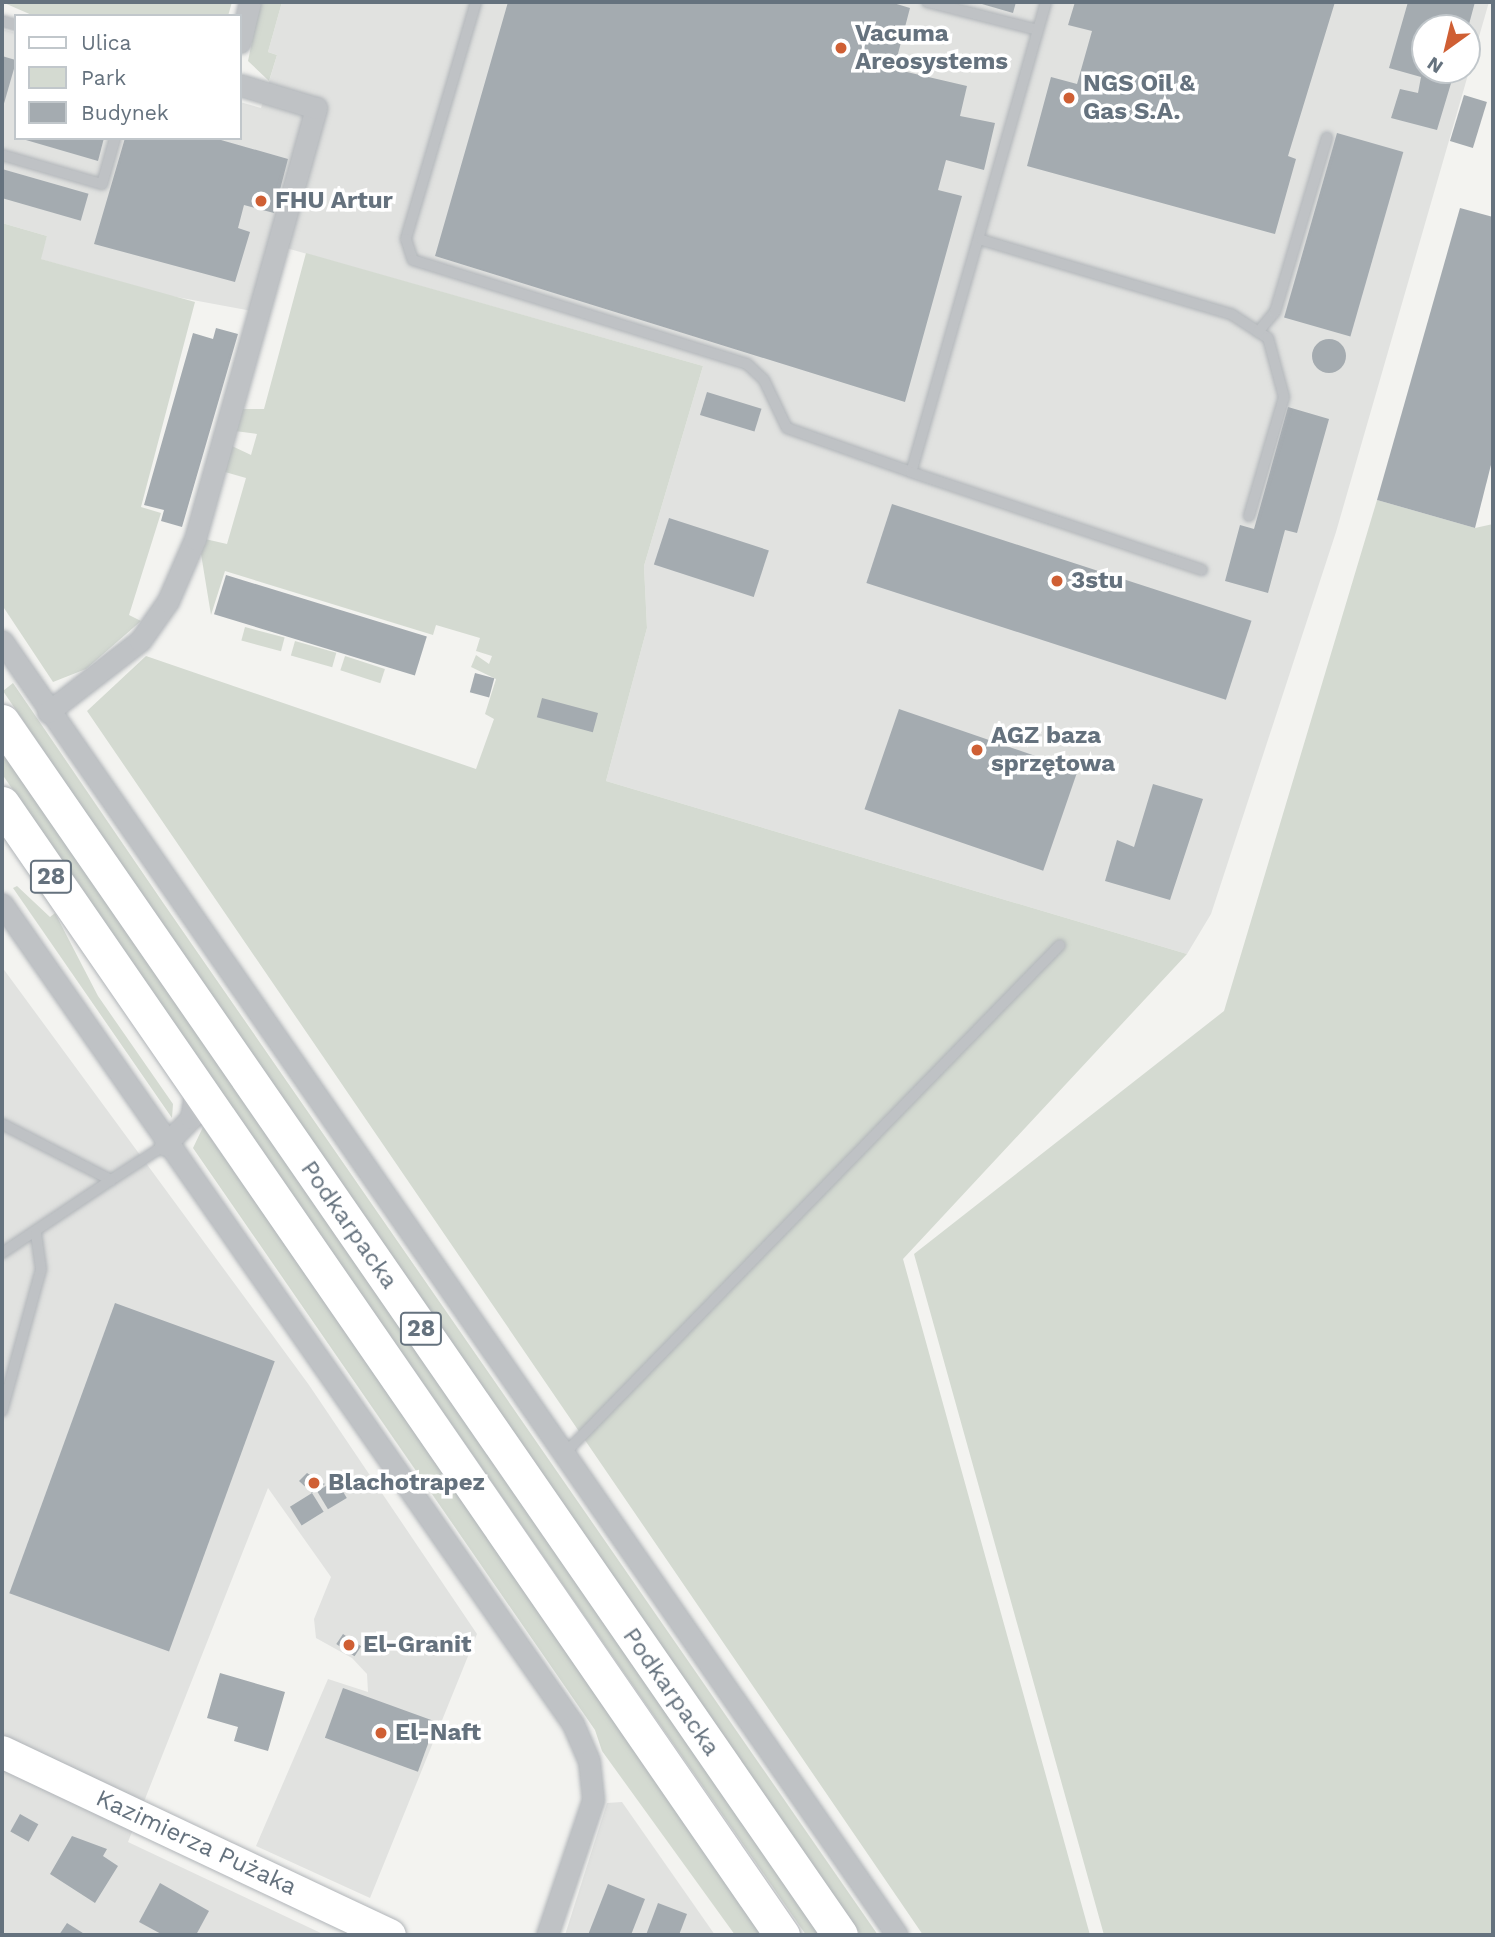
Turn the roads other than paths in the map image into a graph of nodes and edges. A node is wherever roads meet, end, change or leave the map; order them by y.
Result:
1 (250, 2) edge
2 (476, 2) edge
3 (927, 2) edge
4 (1046, 2) edge
5 (1038, 30) junction
6 (242, 34) edge
7 (242, 86) edge
8 (1327, 138) dead end
9 (114, 140) edge
10 (2, 155) edge
11 (982, 240) junction
12 (1258, 332) junction
13 (911, 472) junction
14 (1249, 516) dead end
15 (1202, 570) dead end
16 (2, 641) edge
17 (48, 712) junction
18 (2, 722) edge
19 (2, 804) edge
20 (2, 904) edge
21 (1060, 945) dead end
22 (196, 1087) junction
23 (2, 1124) edge
24 (165, 1145) junction
25 (111, 1180) junction
26 (36, 1233) junction
27 (2, 1253) edge
28 (2, 1411) edge
29 (565, 1453) junction
30 (2, 1752) edge
31 (390, 1935) edge
32 (547, 1935) edge
33 (782, 1935) edge
34 (840, 1935) edge
35 (897, 1935) edge

1 - 6 street
2 - 13 lane
3 - 5 lane
4 - 5 lane
5 - 11 lane
7 - 17 street
8 - 12 lane
9 - 10 lane
11 - 12 lane
11 - 13 lane
12 - 14 lane
13 - 15 lane
16 - 17 street
17 - 29 street
18 - 34 main road, Podkarpacka / 28
19 - 22 main road, Podkarpacka / 28
20 - 24 street
21 - 29 lane
22 - 24 street
22 - 33 main road, Podkarpacka / 28
23 - 25 lane
24 - 25 lane
24 - 32 street
25 - 26 lane
26 - 27 lane
26 - 28 lane
29 - 35 street
30 - 31 street, Kazimierza Pużaka

